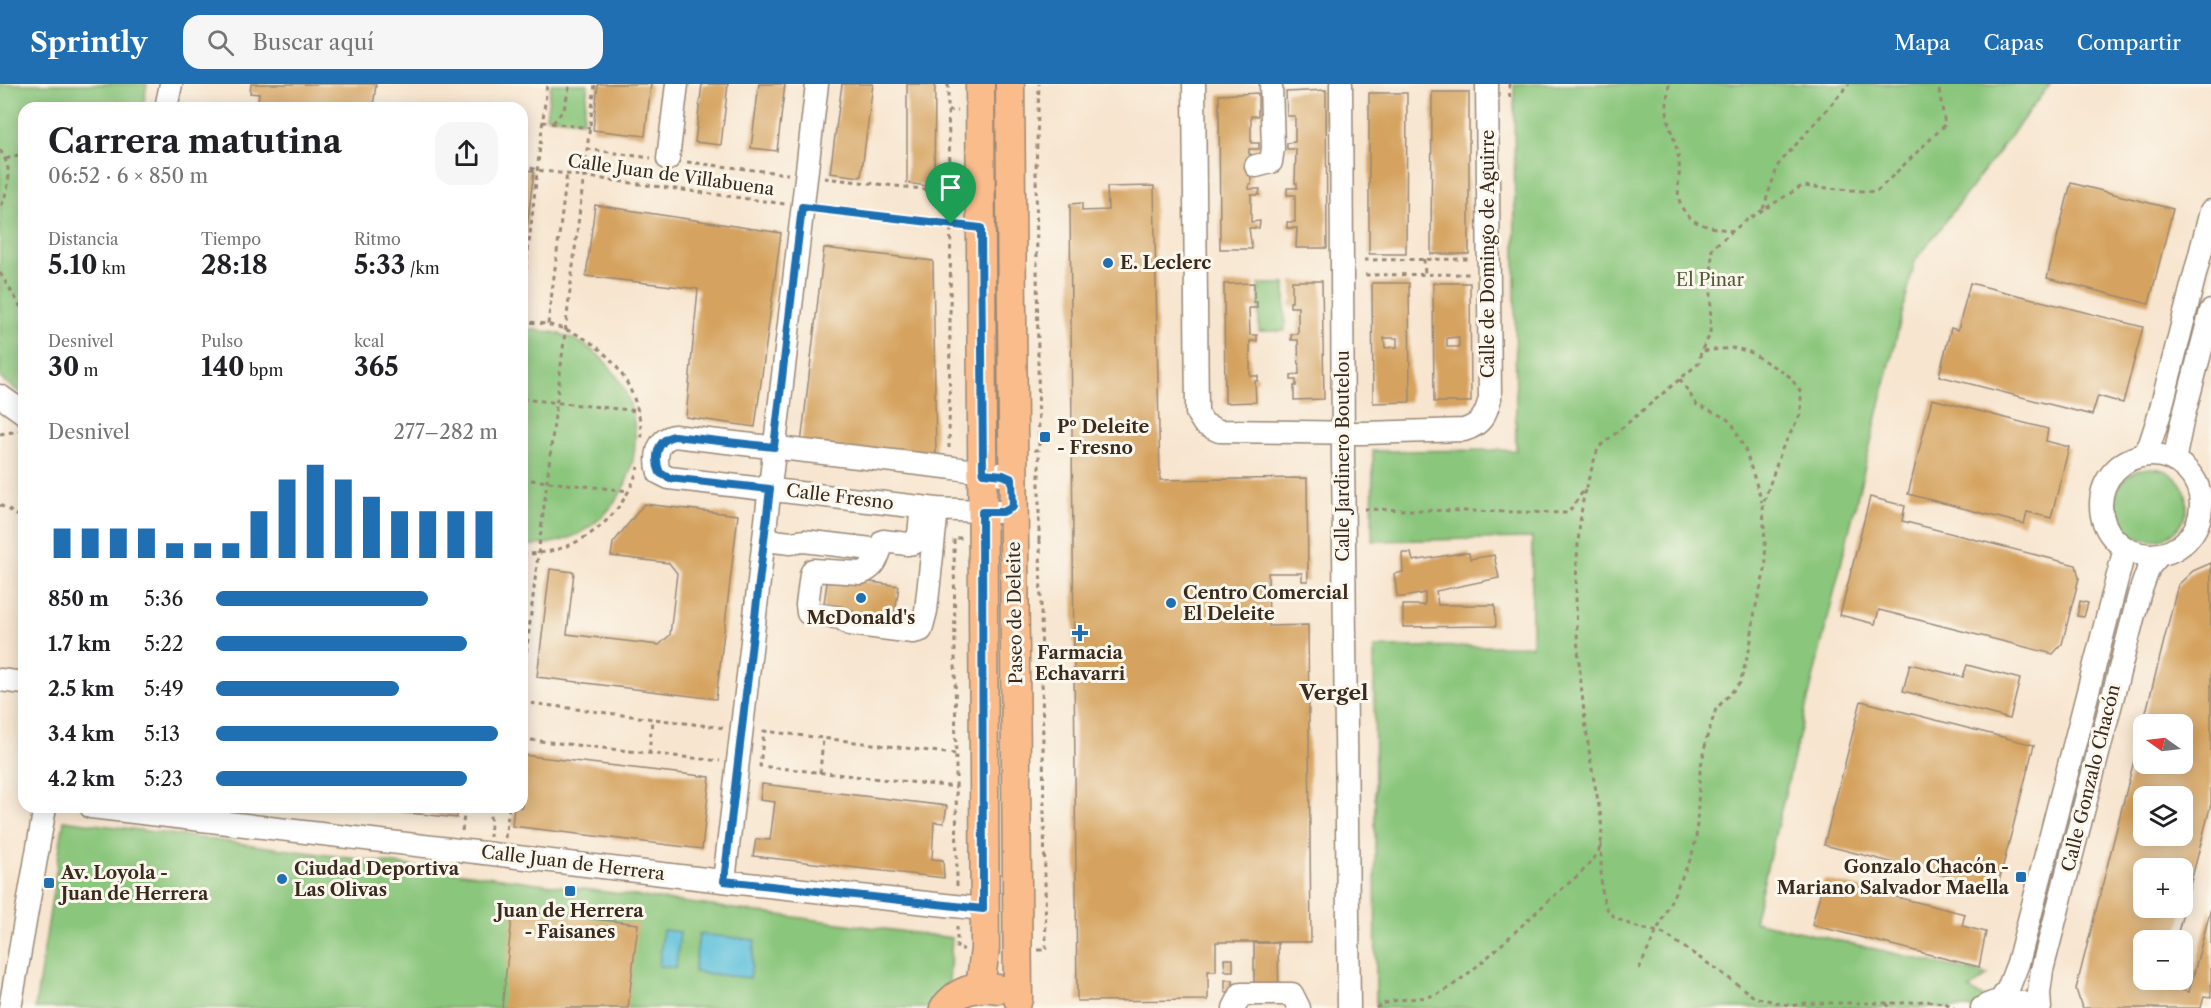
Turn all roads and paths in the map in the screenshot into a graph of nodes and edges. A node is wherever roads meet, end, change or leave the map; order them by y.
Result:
1 (171, 84) edge
2 (547, 84) edge
3 (570, 84) edge
4 (595, 84) edge
5 (677, 84) edge
6 (817, 84) edge
7 (980, 84) edge
8 (986, 84) edge
9 (1010, 84) edge
10 (1194, 84) edge
11 (1271, 84) edge
12 (1341, 84) edge
13 (1487, 84) edge
14 (1509, 84) edge
15 (1669, 84) edge
16 (1849, 84) edge
17 (1938, 84) edge
18 (1510, 101) dead end
19 (167, 102) edge
20 (948, 111) dead end
21 (1038, 113) dead end
22 (542, 122) junction
23 (553, 123) junction
24 (590, 128) junction
25 (587, 149) junction
26 (0, 150) edge
27 (18, 155) edge
28 (6, 159) junction
29 (668, 159) junction
30 (1256, 166) dead end
31 (528, 167) edge
32 (537, 170) junction
33 (567, 173) junction
34 (584, 176) junction
35 (806, 176) junction
36 (951, 192) junction
37 (981, 195) junction
38 (802, 207) junction
39 (0, 209) edge
40 (1762, 211) junction
41 (2211, 211) edge
42 (951, 224) junction
43 (981, 228) junction
44 (1732, 231) junction
45 (528, 251) edge
46 (1476, 258) dead end
47 (1424, 259) junction
48 (1364, 260) dead end
49 (0, 273) edge
50 (1425, 274) junction
51 (1476, 274) dead end
52 (1365, 275) dead end
53 (18, 302) edge
54 (2211, 311) edge
55 (528, 322) edge
56 (548, 324) junction
57 (565, 329) junction
58 (1701, 351) junction
59 (1680, 379) junction
60 (0, 396) edge
61 (528, 400) edge
62 (556, 403) junction
63 (18, 409) edge
64 (639, 411) junction
65 (18, 432) edge
66 (1343, 432) junction
67 (0, 434) edge
68 (642, 442) dead end
69 (774, 447) junction
70 (949, 449) dead end
71 (1013, 449) junction
72 (2143, 456) junction
73 (640, 460) dead end
74 (2174, 461) junction
75 (983, 473) junction
76 (528, 480) edge
77 (547, 483) junction
78 (1586, 487) junction
79 (770, 489) junction
80 (629, 491) junction
81 (1013, 493) junction
82 (1763, 504) junction
83 (0, 505) edge
84 (930, 508) junction
85 (1364, 509) dead end
86 (18, 516) edge
87 (2205, 520) edge
88 (982, 525) junction
89 (764, 540) junction
90 (1040, 541) dead end
91 (2125, 548) junction
92 (880, 550) junction
93 (528, 554) edge
94 (537, 554) junction
95 (2160, 554) junction
96 (528, 634) edge
97 (0, 680) edge
98 (18, 682) edge
99 (528, 703) edge
100 (652, 720) junction
101 (723, 736) dead end
102 (823, 739) junction
103 (528, 740) edge
104 (721, 753) dead end
105 (650, 754) junction
106 (955, 754) junction
107 (820, 773) junction
108 (956, 787) junction
109 (44, 813) edge
110 (197, 813) edge
111 (464, 813) edge
112 (490, 813) edge
113 (508, 813) edge
114 (268, 817) edge
115 (462, 838) dead end
116 (483, 840) dead end
117 (490, 840) junction
118 (1601, 842) junction
119 (724, 881) junction
120 (970, 909) junction
121 (1656, 931) junction
122 (1018, 949) junction
123 (1639, 969) dead end
124 (980, 987) junction
125 (1020, 1003) edge
126 (1886, 1003) junction
127 (1991, 1004) edge
128 (10, 1008) edge
129 (944, 1008) edge
130 (1234, 1008) edge
131 (1299, 1008) edge
132 (1349, 1008) edge
133 (1376, 1008) edge
134 (1890, 1008) edge
135 (1954, 1008) edge
136 (2034, 1008) edge
137 (2040, 1008) edge

1 - 19 street
2 - 22 path
3 - 23 path
4 - 24 path
5 - 29 street
6 - 35 street
7 - 8 street
7 - 37 main road, Paseo de Deleite
9 - 71 main road, Paseo de Deleite
10 - 66 street
11 - 30 street
12 - 66 street, Calle Jardinero Boutelou
13 - 66 street, Calle de Domingo de Aguirre
14 - 18 path
15 - 44 path
16 - 40 path
17 - 40 path
20 - 36 path
21 - 71 path
22 - 23 path
22 - 32 path
23 - 24 path
24 - 25 path
25 - 29 path
25 - 34 path
26 - 28 path
27 - 28 path
28 - 39 path
29 - 35 path
31 - 32 path, Calle Juan de Villabuena
32 - 33 path, Calle Juan de Villabuena
32 - 45 path
33 - 34 path, Calle Juan de Villabuena
33 - 56 path
34 - 38 path, Calle Juan de Villabuena
34 - 57 path
35 - 36 path
35 - 38 street
36 - 37 path
36 - 42 path
37 - 43 main road, Paseo de Deleite
38 - 42 path, Calle Juan de Villabuena
38 - 69 street
40 - 44 path
41 - 72 street
42 - 43 path, Calle Juan de Villabuena
42 - 70 path
43 - 75 main road, Paseo de Deleite
44 - 58 path
46 - 47 path
47 - 48 path
47 - 50 path
49 - 53 path
50 - 51 path
50 - 52 path
54 - 74 street
55 - 56 path
56 - 57 path
57 - 62 path
57 - 64 path
58 - 59 path
58 - 82 path
59 - 78 path
59 - 82 path
60 - 63 street
61 - 62 path
62 - 64 path
62 - 77 path
64 - 68 path
65 - 67 path
66 - 132 street, Calle Jardinero Boutelou
69 - 75 street, Calle Fresno
69 - 79 street
69 - 79 street, Calle Fresno
71 - 81 main road, Paseo de Deleite
72 - 74 street
72 - 91 street
73 - 80 path
74 - 87 street
75 - 81 street, Calle Fresno
75 - 88 main road, Paseo de Deleite
76 - 77 path
77 - 80 path
77 - 94 path
78 - 85 path
78 - 118 path
79 - 84 street, Calle Fresno
79 - 89 street
80 - 94 path
81 - 88 street, Calle Fresno
81 - 122 main road, Paseo de Deleite
82 - 121 path
83 - 86 path
84 - 88 street, Calle Fresno
84 - 92 street
84 - 92 street
87 - 95 street
88 - 106 path
88 - 120 main road, Paseo de Deleite
89 - 92 street
89 - 119 street
90 - 122 path
91 - 95 street
91 - 127 street, Calle Gonzalo Chacón
93 - 94 path
94 - 96 path
95 - 137 street, Calle Gonzalo Chacón
97 - 98 street
99 - 100 path
100 - 101 path
100 - 105 path
102 - 106 path
102 - 107 path
102 - 107 path
103 - 105 path
104 - 105 path
106 - 108 path
107 - 108 path
108 - 120 path
109 - 128 street
110 - 114 street, Calle Juan de Herrera
111 - 115 path
112 - 117 path
113 - 117 path
114 - 119 street, Calle Juan de Herrera
116 - 117 path
118 - 121 path
118 - 133 path
119 - 120 street, Calle Juan de Herrera
120 - 124 main road, Paseo de Deleite
121 - 123 path
121 - 126 path
122 - 125 main road, Paseo de Deleite
124 - 125 main road
124 - 129 main road
126 - 134 path
126 - 135 path
127 - 136 street
130 - 131 street

